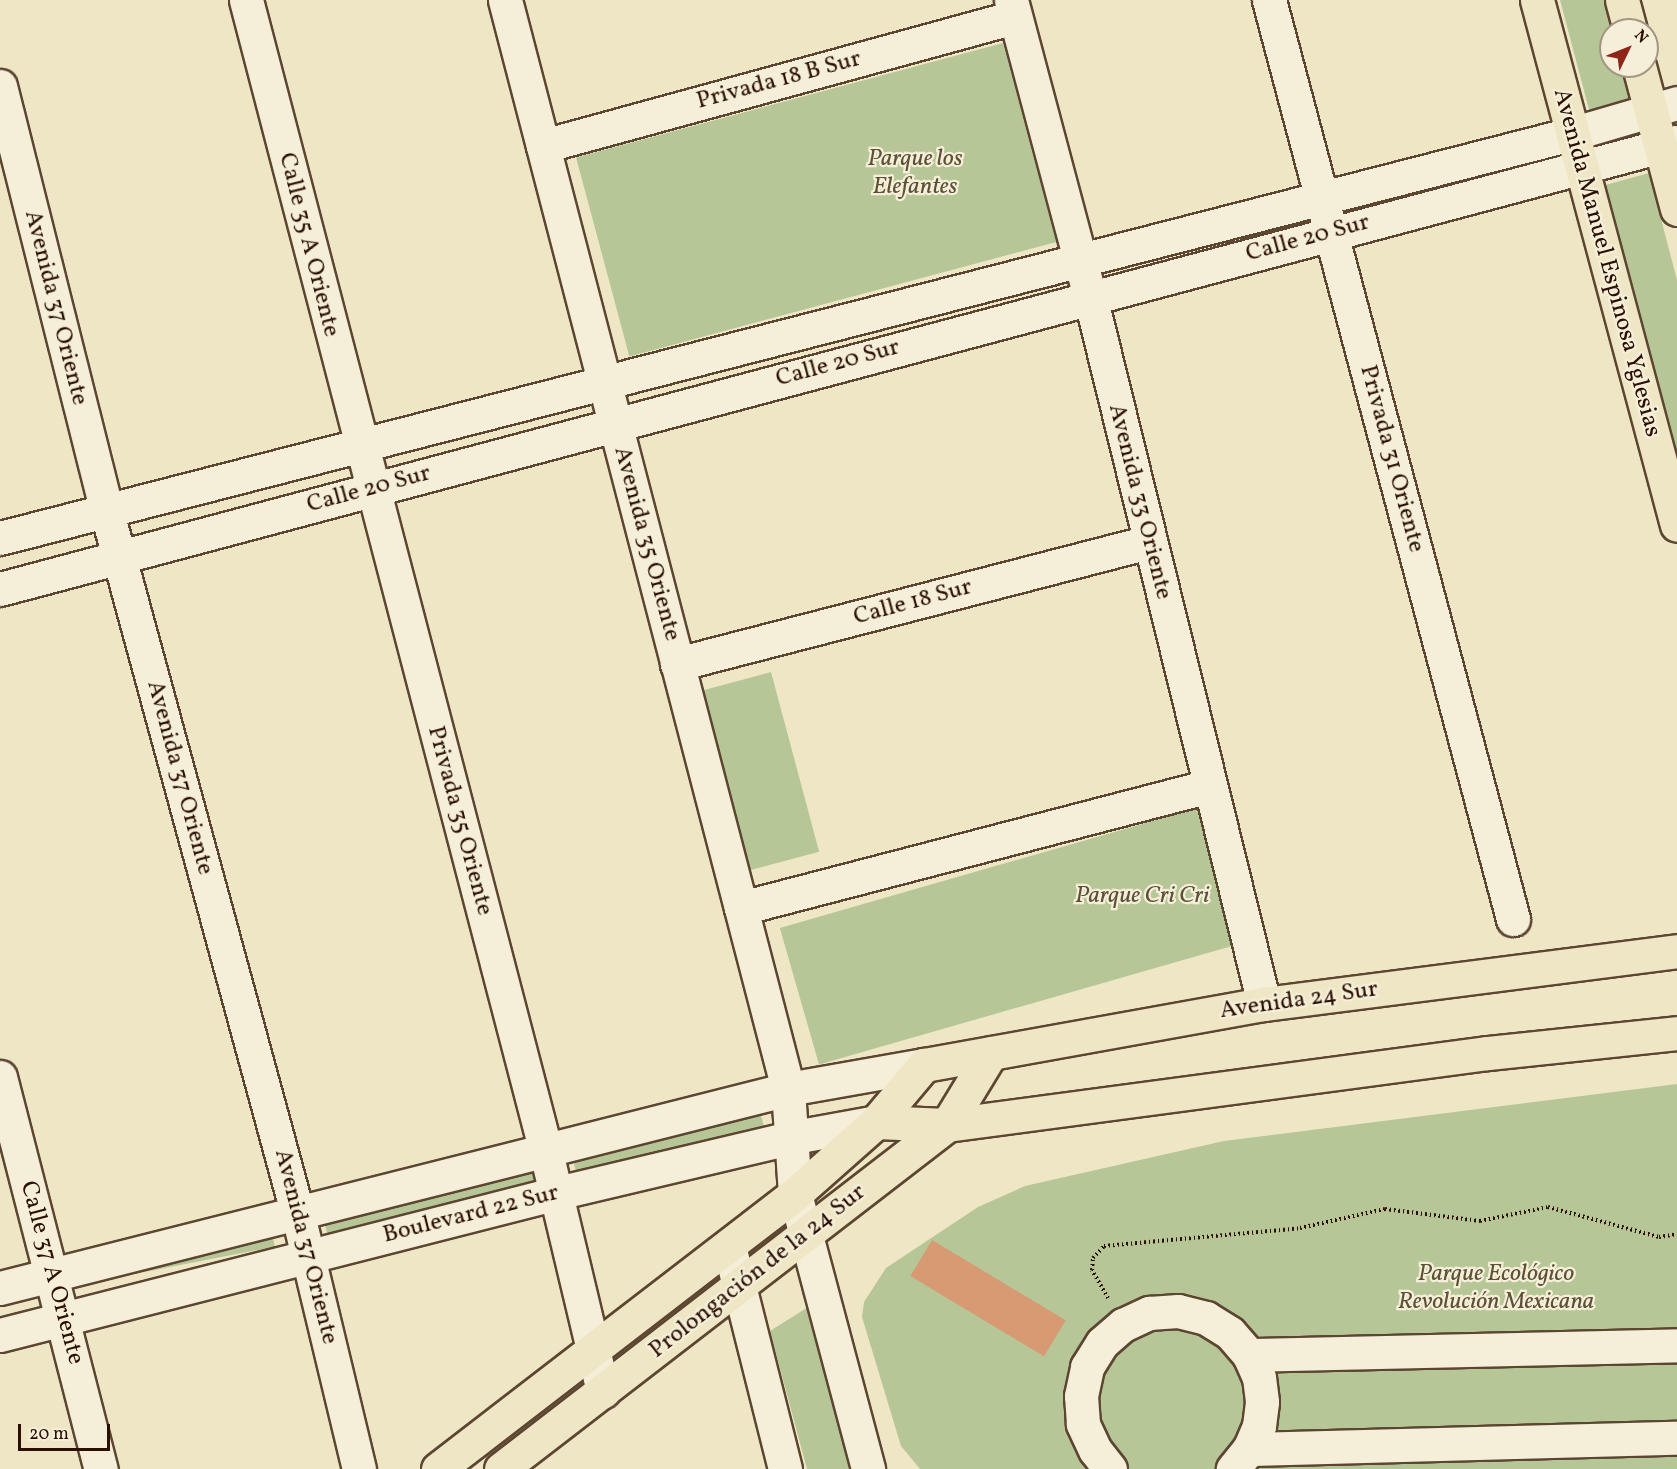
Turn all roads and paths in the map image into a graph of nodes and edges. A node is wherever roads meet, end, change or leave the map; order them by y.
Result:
1 (246, 0) edge
2 (505, 0) edge
3 (1269, 0) edge
4 (1537, 0) edge
5 (1622, 0) edge
6 (1013, 8) edge
7 (1627, 18) edge
8 (1646, 78) edge
9 (0, 86) edge
10 (1664, 106) edge
11 (1571, 134) junction
12 (1669, 144) edge
13 (543, 146) junction
14 (1580, 167) junction
15 (1321, 195) junction
16 (1677, 208) edge
17 (1330, 233) junction
18 (1078, 257) junction
19 (1090, 296) junction
20 (604, 382) junction
21 (615, 424) junction
22 (360, 445) junction
23 (371, 490) junction
24 (106, 509) junction
25 (1677, 525) edge
26 (0, 538) edge
27 (1148, 542) junction
28 (118, 556) junction
29 (0, 589) edge
30 (677, 664) junction
31 (1209, 786) junction
32 (741, 908) junction
33 (1513, 919) dead end
34 (1677, 929) edge
35 (1677, 951) edge
36 (1644, 954) junction
37 (1264, 1004) junction
38 (1677, 1033) edge
39 (991, 1053) junction
40 (924, 1065) junction
41 (0, 1077) edge
42 (788, 1089) junction
43 (876, 1122) junction
44 (947, 1125) junction
45 (789, 1138) junction
46 (546, 1152) junction
47 (557, 1193) junction
48 (795, 1194) junction
49 (298, 1215) junction
50 (1677, 1234) edge
51 (806, 1237) junction
52 (729, 1246) junction
53 (309, 1257) junction
54 (52, 1276) junction
55 (741, 1286) junction
56 (0, 1288) edge
57 (63, 1320) junction
58 (1123, 1324) junction
59 (0, 1335) edge
60 (1677, 1345) edge
61 (593, 1350) junction
62 (1249, 1355) junction
63 (603, 1391) junction
64 (1677, 1438) edge
65 (1241, 1459) edge
66 (101, 1469) edge
67 (358, 1469) edge
68 (438, 1469) edge
69 (501, 1469) edge
70 (785, 1469) edge
71 (868, 1469) edge
72 (1110, 1469) edge

1 - 22 street, Calle 35 A Oriente
2 - 13 street, Avenida 35 Oriente
3 - 15 street, Privada 31 Oriente
4 - 11 main road, Avenida Manuel Espinosa Yglesias
5 - 7 main road
6 - 13 street, Privada 18 B Sur
6 - 18 street, Avenida 33 Oriente
8 - 10 main road
9 - 24 street, Avenida 37 Oriente
10 - 11 street, Calle 20 Sur
10 - 12 main road
11 - 14 main road, Avenida Manuel Espinosa Yglesias
11 - 15 street, Calle 20 Sur
12 - 14 street, Calle 20 Sur
12 - 16 main road
13 - 20 street, Avenida 35 Oriente
14 - 17 street, Calle 20 Sur
14 - 25 main road, Avenida Manuel Espinosa Yglesias
15 - 17 street, Privada 31 Oriente
15 - 18 street, Calle 20 Sur
17 - 19 street, Calle 20 Sur
17 - 33 street, Privada 31 Oriente
18 - 19 street, Avenida 33 Oriente
18 - 20 street, Calle 20 Sur
19 - 21 street, Calle 20 Sur
19 - 27 street, Avenida 33 Oriente
20 - 21 street, Avenida 35 Oriente
20 - 22 street, Calle 20 Sur
21 - 23 street, Calle 20 Sur
21 - 30 street, Avenida 35 Oriente
22 - 23 street, Calle 35 A Oriente
22 - 24 street, Calle 20 Sur
23 - 28 street, Calle 20 Sur
23 - 46 street, Privada 35 Oriente
24 - 26 street, Calle 20 Sur
24 - 28 street, Avenida 37 Oriente
27 - 30 street, Calle 18 Sur
27 - 31 street, Avenida 33 Oriente
28 - 29 street, Calle 20 Sur
28 - 49 street, Avenida 37 Oriente
30 - 32 street, Avenida 35 Oriente
31 - 32 street
31 - 37 street, Avenida 33 Oriente
32 - 42 street, Avenida 35 Oriente
34 - 36 main road
35 - 36 main road, Avenida 24 Sur
36 - 37 main road, Avenida 24 Sur
37 - 39 main road, Avenida 24 Sur
38 - 44 main road
39 - 40 main road, Avenida 24 Sur
39 - 44 main road, Prolongación de la 24 Sur
40 - 42 street, Boulevard 22 Sur
40 - 43 main road, Prolongación de la 24 Sur
41 - 54 street, Calle 37 A Oriente
42 - 45 street, Avenida 35 Oriente
42 - 46 street, Boulevard 22 Sur
43 - 44 main road, Boulevard 22 Sur
43 - 45 street, Boulevard 22 Sur
43 - 48 main road, Prolongación de la 24 Sur
44 - 51 main road, Prolongación de la 24 Sur
45 - 47 street, Boulevard 22 Sur
45 - 48 street, Avenida 35 Oriente
46 - 47 street
46 - 49 street, Boulevard 22 Sur
47 - 53 street, Boulevard 22 Sur
47 - 61 street
48 - 51 street, Avenida 35 Oriente
48 - 52 main road, Prolongación de la 24 Sur
49 - 53 street, Avenida 37 Oriente
49 - 54 street, Boulevard 22 Sur
50 - 58 path
51 - 55 main road, Prolongación de la 24 Sur
51 - 71 street, Avenida 35 Oriente
52 - 55 street
52 - 61 main road, Prolongación de la 24 Sur
53 - 57 street, Boulevard 22 Sur
53 - 67 street, Avenida 37 Oriente
54 - 56 street, Boulevard 22 Sur
54 - 57 street, Calle 37 A Oriente
55 - 63 main road, Prolongación de la 24 Sur
55 - 70 street
57 - 59 street, Boulevard 22 Sur
57 - 66 street, Calle 37 A Oriente
58 - 62 street
58 - 72 street
60 - 62 street
61 - 63 street
61 - 68 main road, Prolongación de la 24 Sur
62 - 65 street
63 - 69 main road, Prolongación de la 24 Sur
64 - 65 street

